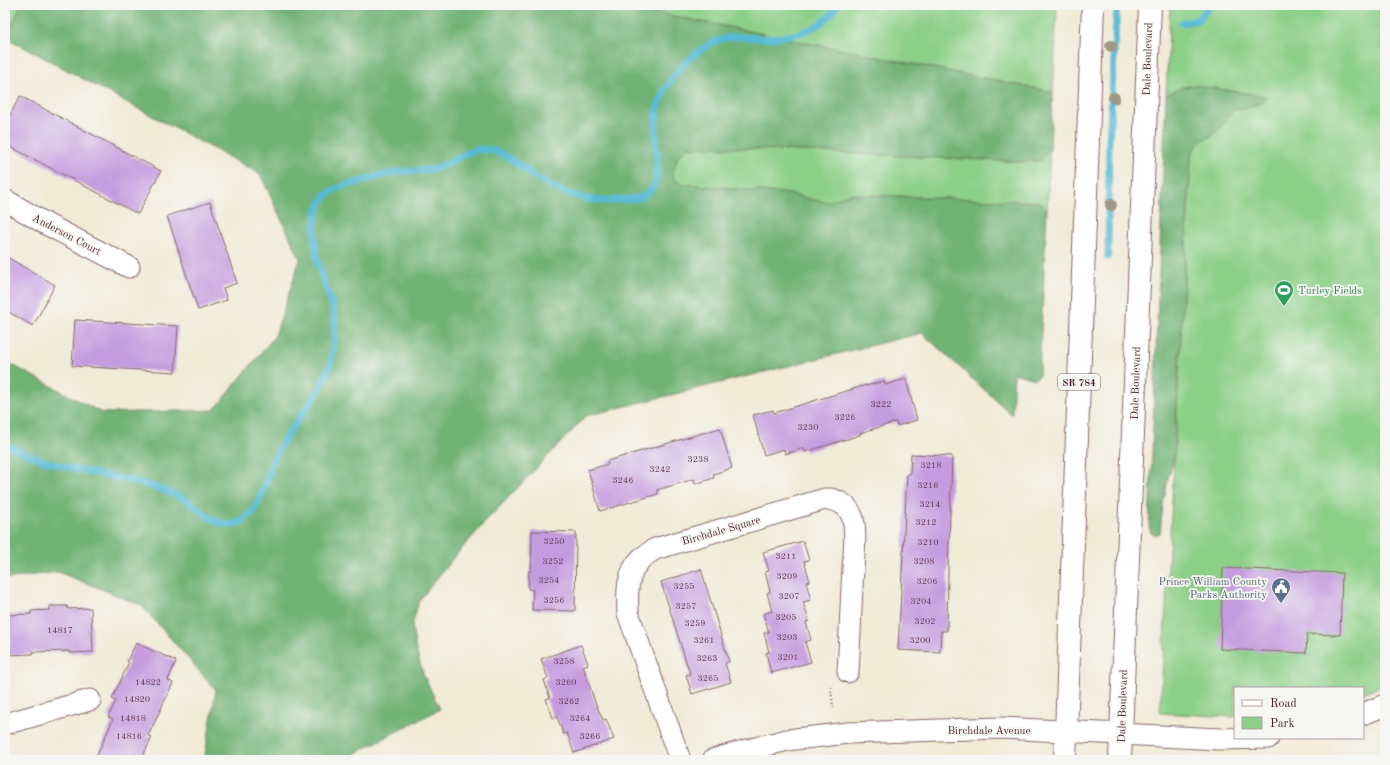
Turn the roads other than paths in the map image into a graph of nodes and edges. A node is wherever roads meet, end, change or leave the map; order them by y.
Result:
1 (1093, 5) edge
2 (1150, 5) edge
3 (5, 200) edge
4 (129, 268) dead end
5 (848, 672) dead end
6 (90, 700) dead end
7 (1385, 705) edge
8 (1364, 714) edge
9 (5, 724) edge
10 (1066, 732) junction
11 (1121, 735) junction
12 (1234, 739) edge
13 (680, 760) edge
14 (713, 760) edge
15 (1064, 760) edge
16 (1120, 760) edge

1 - 10 main road, SR 784
2 - 11 main road, Dale Boulevard
3 - 4 street, Anderson Court
5 - 13 street, Birchdale Square
6 - 9 street
7 - 8 street
10 - 11 street, Birchdale Avenue
10 - 14 street, Birchdale Avenue
10 - 15 main road, SR 784
11 - 12 street, Birchdale Avenue
11 - 16 main road, Dale Boulevard

